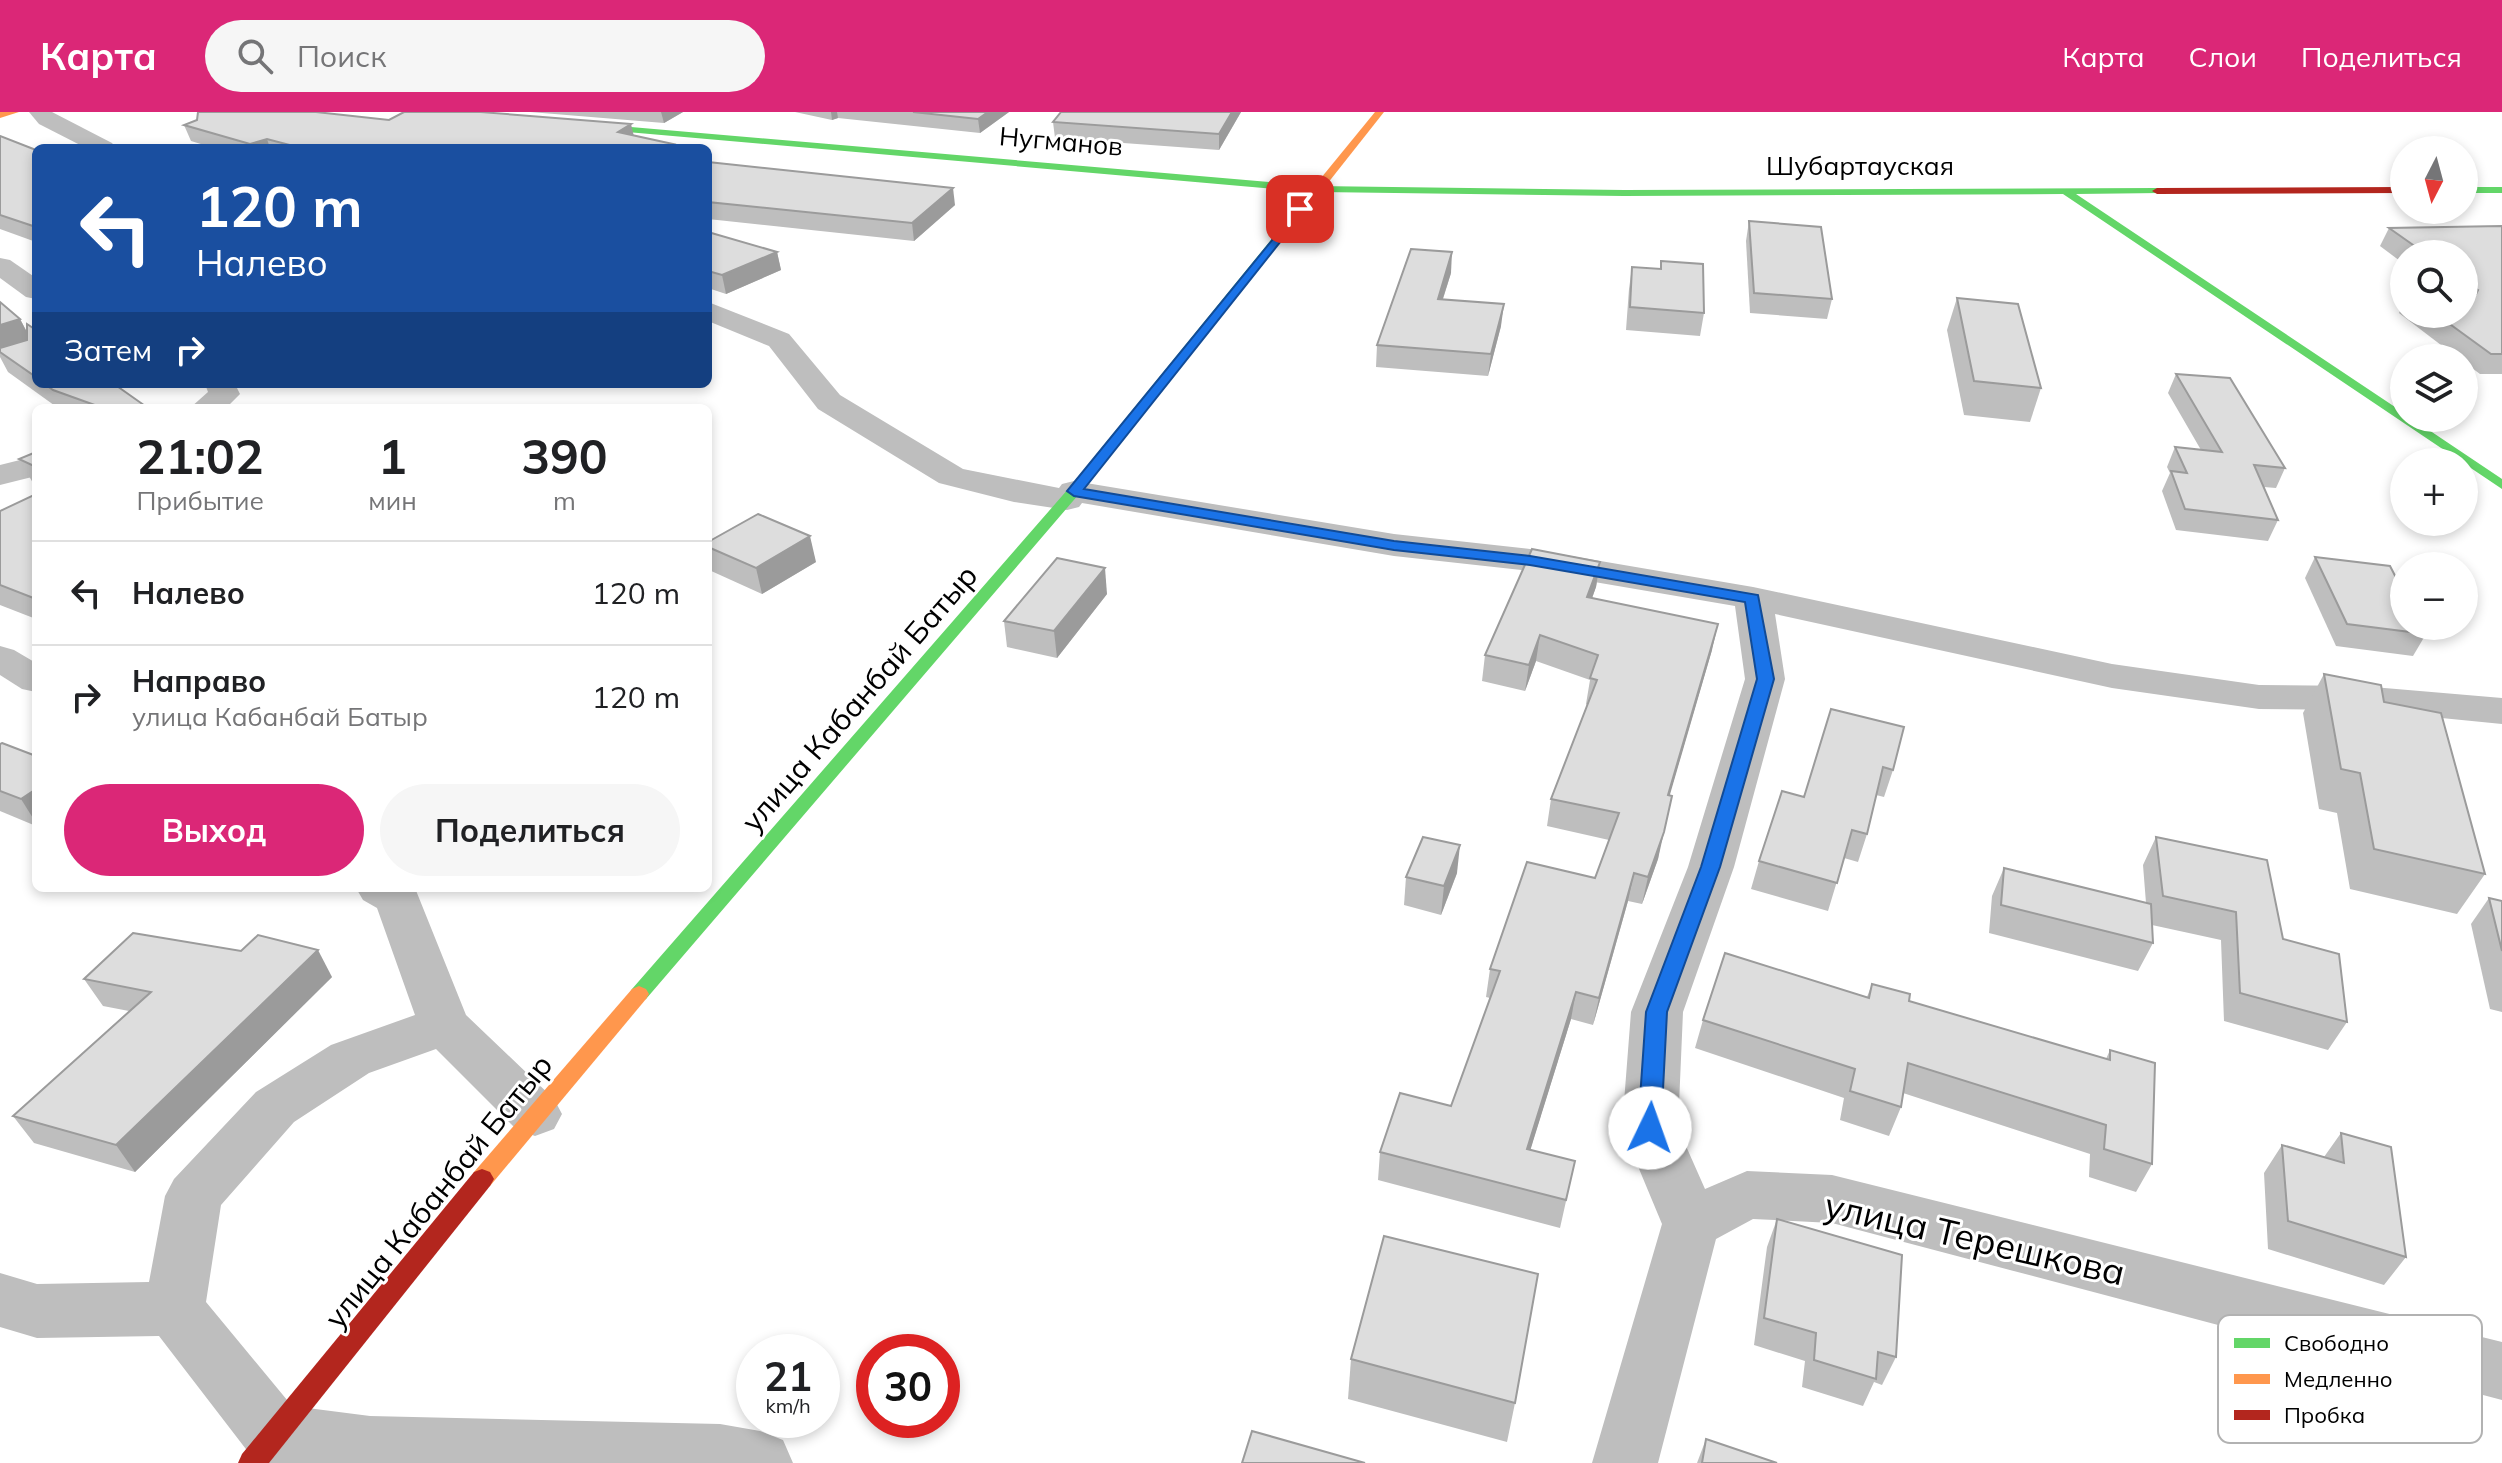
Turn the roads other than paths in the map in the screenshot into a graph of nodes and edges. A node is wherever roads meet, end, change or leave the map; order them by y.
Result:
1 (15, 112) edge
2 (40, 112) edge
3 (1380, 112) edge
4 (0, 115) edge
5 (552, 123) edge
6 (96, 144) edge
7 (1316, 189) junction
8 (2063, 190) junction
9 (2390, 190) edge
10 (2478, 190) edge
11 (2502, 190) edge
12 (0, 266) edge
13 (32, 288) edge
14 (712, 313) edge
15 (222, 388) edge
16 (211, 404) edge
17 (32, 467) edge
18 (0, 475) edge
19 (2502, 485) edge
20 (1070, 496) junction
21 (1753, 598) junction
22 (0, 658) edge
23 (32, 678) edge
24 (2502, 711) edge
25 (387, 892) edge
26 (444, 1025) junction
27 (535, 1114) junction
28 (1691, 1224) junction
29 (0, 1300) edge
30 (174, 1309) junction
31 (2284, 1315) edge
32 (2482, 1366) edge
33 (2502, 1371) edge
34 (263, 1449) edge
35 (760, 1463) edge
36 (1625, 1463) edge

1 - 4 main road
2 - 6 street
3 - 7 main road, улица Кабанбай Батыр
5 - 7 main road, Нугманов
7 - 8 main road, Шубартауская
7 - 20 main road, улица Кабанбай Батыр
8 - 9 main road, Шубартауская
8 - 19 main road
10 - 11 main road
12 - 13 street
14 - 20 street
15 - 16 street
17 - 18 street
20 - 21 street
20 - 27 main road, улица Кабанбай Батыр
21 - 24 street
21 - 28 street
22 - 23 street
25 - 26 street
26 - 27 street
26 - 30 street
27 - 34 main road, улица Кабанбай Батыр
28 - 31 street, улица Терешкова
28 - 36 street
29 - 30 street
30 - 34 street
32 - 33 street, улица Терешкова
34 - 35 street

